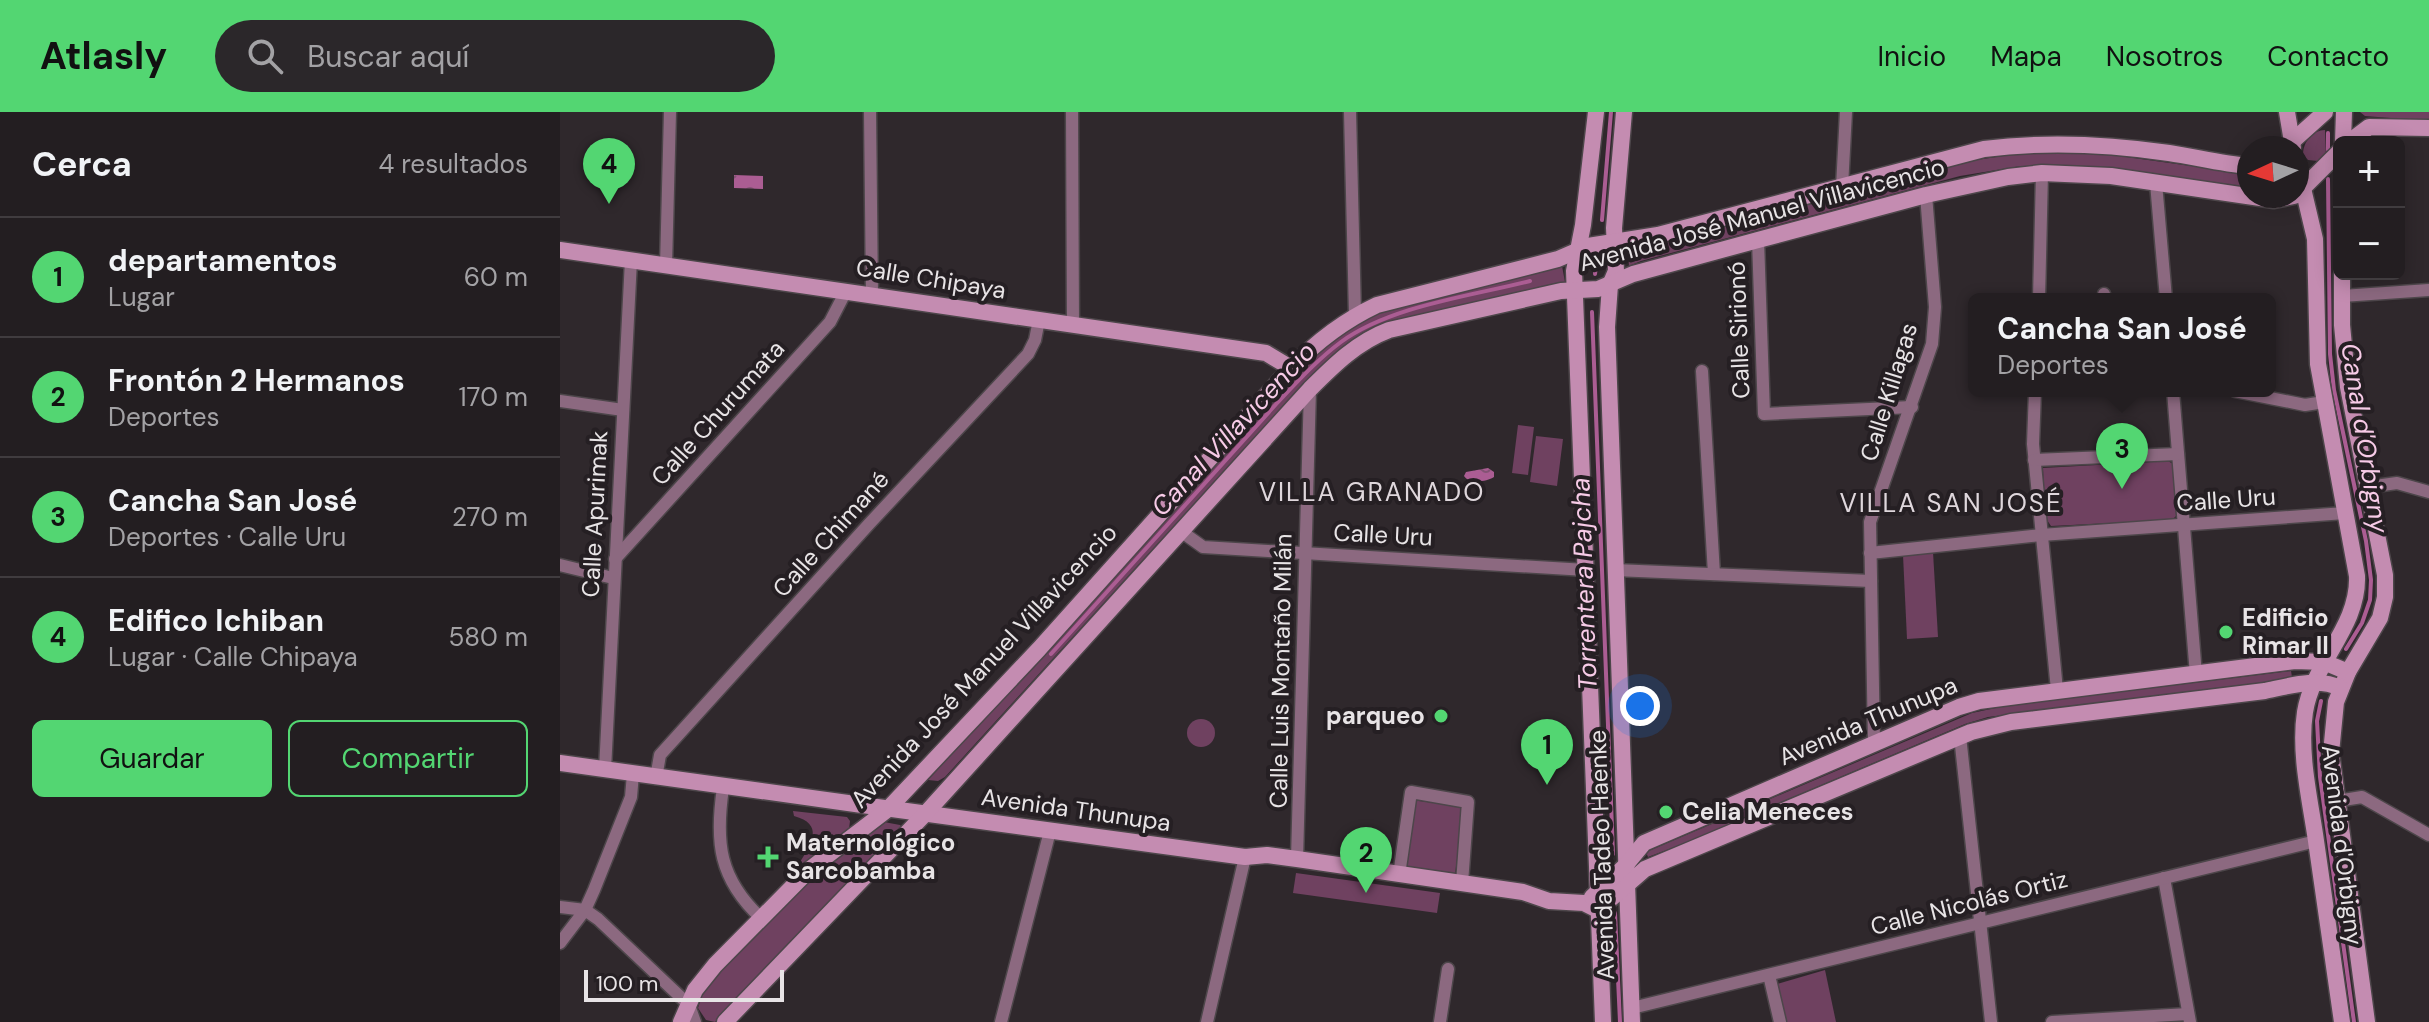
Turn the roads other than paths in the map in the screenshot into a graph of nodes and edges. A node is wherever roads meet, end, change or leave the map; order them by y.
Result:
1 (670, 112) edge
2 (870, 112) edge
3 (1072, 112) edge
4 (1350, 112) edge
5 (1596, 112) edge
6 (1624, 112) edge
7 (1846, 112) edge
8 (2287, 112) edge
9 (2325, 112) edge
10 (2344, 112) edge
11 (2429, 128) edge
12 (2289, 136) edge
13 (2300, 136) edge
14 (2343, 136) edge
15 (2357, 136) edge
16 (2333, 158) edge
17 (2237, 164) edge
18 (2042, 173) junction
19 (2156, 183) junction
20 (2309, 183) edge
21 (1842, 187) junction
22 (1926, 195) junction
23 (2237, 195) edge
24 (2304, 208) edge
25 (1758, 240) junction
26 (1615, 242) junction
27 (560, 250) edge
28 (1578, 251) junction
29 (631, 260) junction
30 (666, 266) junction
31 (2342, 280) edge
32 (1610, 285) junction
33 (2429, 290) edge
34 (846, 291) junction
35 (1575, 291) junction
36 (2039, 293) edge
37 (2165, 293) edge
38 (872, 295) junction
39 (2342, 296) junction
40 (1355, 315) junction
41 (1039, 320) junction
42 (1073, 325) junction
43 (1291, 368) junction
44 (1702, 371) dead end
45 (1310, 389) junction
46 (2035, 397) edge
47 (2173, 397) edge
48 (2265, 397) edge
49 (560, 401) edge
50 (2324, 402) junction
51 (1912, 407) junction
52 (623, 410) junction
53 (2178, 454) junction
54 (2034, 460) junction
55 (2368, 487) junction
56 (2429, 492) edge
57 (2345, 513) junction
58 (2184, 526) junction
59 (1182, 532) junction
60 (2041, 535) junction
61 (1305, 552) junction
62 (1870, 553) junction
63 (615, 559) junction
64 (560, 565) edge
65 (1586, 570) junction
66 (1615, 570) junction
67 (1714, 574) junction
68 (613, 578) junction
69 (1871, 581) junction
70 (2324, 662) junction
71 (2348, 672) junction
72 (2196, 675) junction
73 (2313, 683) junction
74 (2340, 688) junction
75 (2057, 690) junction
76 (1960, 736) junction
77 (1874, 743) junction
78 (560, 763) edge
79 (605, 770) junction
80 (633, 774) junction
81 (656, 778) junction
82 (723, 788) junction
83 (2337, 801) junction
84 (887, 810) junction
85 (926, 813) junction
86 (1050, 831) junction
87 (2429, 835) edge
88 (2316, 841) junction
89 (1245, 857) junction
90 (1297, 859) junction
91 (1625, 866) junction
92 (1399, 875) junction
93 (2164, 878) junction
94 (1462, 883) junction
95 (1627, 886) junction
96 (1593, 902) junction
97 (560, 907) edge
98 (585, 910) junction
99 (761, 918) junction
100 (1981, 923) junction
101 (560, 943) edge
102 (1448, 969) dead end
103 (1769, 975) junction
104 (689, 1005) junction
105 (1632, 1015) edge
106 (2189, 1018) edge
107 (681, 1022) edge
108 (695, 1022) edge
109 (725, 1022) edge
110 (1001, 1022) edge
111 (1207, 1022) edge
112 (1440, 1022) edge
113 (1603, 1022) edge
114 (1780, 1022) edge
115 (1991, 1022) edge
116 (2052, 1022) edge
117 (2342, 1022) edge
118 (2367, 1022) edge

1 - 30 street
2 - 38 street
3 - 42 street
4 - 40 street
5 - 28 main road, Avenida Tadeo Haenke
6 - 26 main road, Avenida Tadeo Haenke
7 - 21 street
8 - 12 main road
9 - 13 main road
10 - 14 main road
11 - 15 main road
16 - 20 main road
17 - 21 main road, Avenida José Manuel Villavicencio
18 - 19 main road, Avenida José Manuel Villavicencio
18 - 22 main road, Avenida José Manuel Villavicencio
18 - 36 street
19 - 23 main road, Avenida José Manuel Villavicencio
19 - 37 street
21 - 26 main road, Avenida José Manuel Villavicencio
22 - 25 main road, Avenida José Manuel Villavicencio
22 - 51 street, Calle Killagas
24 - 50 main road, Avenida d'Orbigny
25 - 32 main road, Avenida José Manuel Villavicencio
25 - 51 street, Calle Sirionó
26 - 28 main road, Avenida José Manuel Villavicencio
26 - 32 main road, Avenida Tadeo Haenke
27 - 29 main road, Calle Chipaya
28 - 35 main road, Avenida Tadeo Haenke
28 - 40 main road, Avenida José Manuel Villavicencio
29 - 30 main road, Calle Chipaya
29 - 52 street, Calle Apurimak
30 - 34 main road, Calle Chipaya
31 - 39 main road, Avenida d'Orbigny
32 - 35 main road, Avenida José Manuel Villavicencio
32 - 66 main road, Avenida Tadeo Haenke
33 - 39 street
34 - 38 main road, Calle Chipaya
34 - 63 street, Calle Churumata
35 - 45 main road, Avenida José Manuel Villavicencio
35 - 65 main road, Avenida Tadeo Haenke
38 - 41 main road, Calle Chipaya
39 - 55 main road, Avenida d'Orbigny
40 - 43 main road, Avenida José Manuel Villavicencio
41 - 42 main road, Calle Chipaya
41 - 81 street, Calle Chimané
42 - 43 main road, Calle Chipaya
43 - 84 main road, Avenida José Manuel Villavicencio
44 - 67 street
45 - 59 main road, Avenida José Manuel Villavicencio
45 - 61 street, Calle Luis Montaño Milán
46 - 54 street
47 - 53 street
48 - 50 street
49 - 52 street
50 - 57 main road, Avenida d'Orbigny
51 - 62 street, Calle Killagas
52 - 63 street, Calle Apurimak
53 - 54 street
53 - 58 street
54 - 60 street
55 - 56 street
55 - 71 main road, Avenida d'Orbigny
57 - 58 street, Calle Uru
57 - 70 main road, Avenida d'Orbigny
58 - 60 street, Calle Uru
58 - 72 street
59 - 61 street, Calle Uru
59 - 85 main road, Avenida José Manuel Villavicencio
60 - 62 street, Calle Uru
60 - 75 street
61 - 65 street, Calle Uru
61 - 90 street, Calle Luis Montaño Milán
62 - 69 street, Calle Killagas
63 - 68 street, Calle Apurimak
64 - 68 street
65 - 96 main road, Avenida Tadeo Haenke
66 - 67 street
66 - 91 main road, Avenida Tadeo Haenke
67 - 69 street
68 - 79 street, Calle Apurimak
69 - 77 street, Calle Killagas
70 - 71 main road, Avenida Thunupa
70 - 72 main road, Avenida Thunupa
70 - 73 main road, Avenida d'Orbigny
71 - 74 main road, Avenida d'Orbigny
72 - 75 main road, Avenida Thunupa
73 - 74 main road, Avenida Thunupa
73 - 76 main road, Avenida Thunupa
73 - 88 main road, Avenida d'Orbigny
74 - 83 main road, Avenida d'Orbigny
75 - 77 main road, Avenida Thunupa
76 - 95 main road, Avenida Thunupa
76 - 100 street
77 - 91 main road, Avenida Thunupa
78 - 79 main road, Avenida Thunupa
79 - 80 main road, Avenida Thunupa
80 - 81 main road, Avenida Thunupa
80 - 98 street
81 - 82 main road, Avenida Thunupa
82 - 84 main road, Avenida Thunupa
82 - 99 street
83 - 87 street
83 - 118 main road, Avenida d'Orbigny
84 - 85 main road, Avenida Thunupa
84 - 99 main road, Avenida José Manuel Villavicencio
85 - 86 main road, Avenida Thunupa
85 - 109 main road, Avenida José Manuel Villavicencio
86 - 89 main road, Avenida Thunupa
86 - 110 street
88 - 93 street, Calle Nicolás Ortiz
88 - 117 main road, Avenida d'Orbigny
89 - 90 main road, Avenida Thunupa
89 - 111 street
90 - 92 main road, Avenida Thunupa
91 - 95 main road, Avenida Tadeo Haenke
91 - 96 main road, Avenida Thunupa
92 - 94 main road, Avenida Thunupa
92 - 94 street
93 - 100 street, Calle Nicolás Ortiz
93 - 106 street
94 - 96 main road, Avenida Thunupa
95 - 96 main road, Avenida Thunupa
95 - 105 main road, Avenida Tadeo Haenke
96 - 113 main road, Avenida Tadeo Haenke
97 - 98 street
98 - 101 street
98 - 104 street
99 - 104 main road, Avenida José Manuel Villavicencio
100 - 103 street, Calle Nicolás Ortiz
100 - 115 street
102 - 112 street
103 - 105 street, Calle Nicolás Ortiz
103 - 114 street
104 - 107 main road, Avenida José Manuel Villavicencio
104 - 108 street
106 - 116 street

